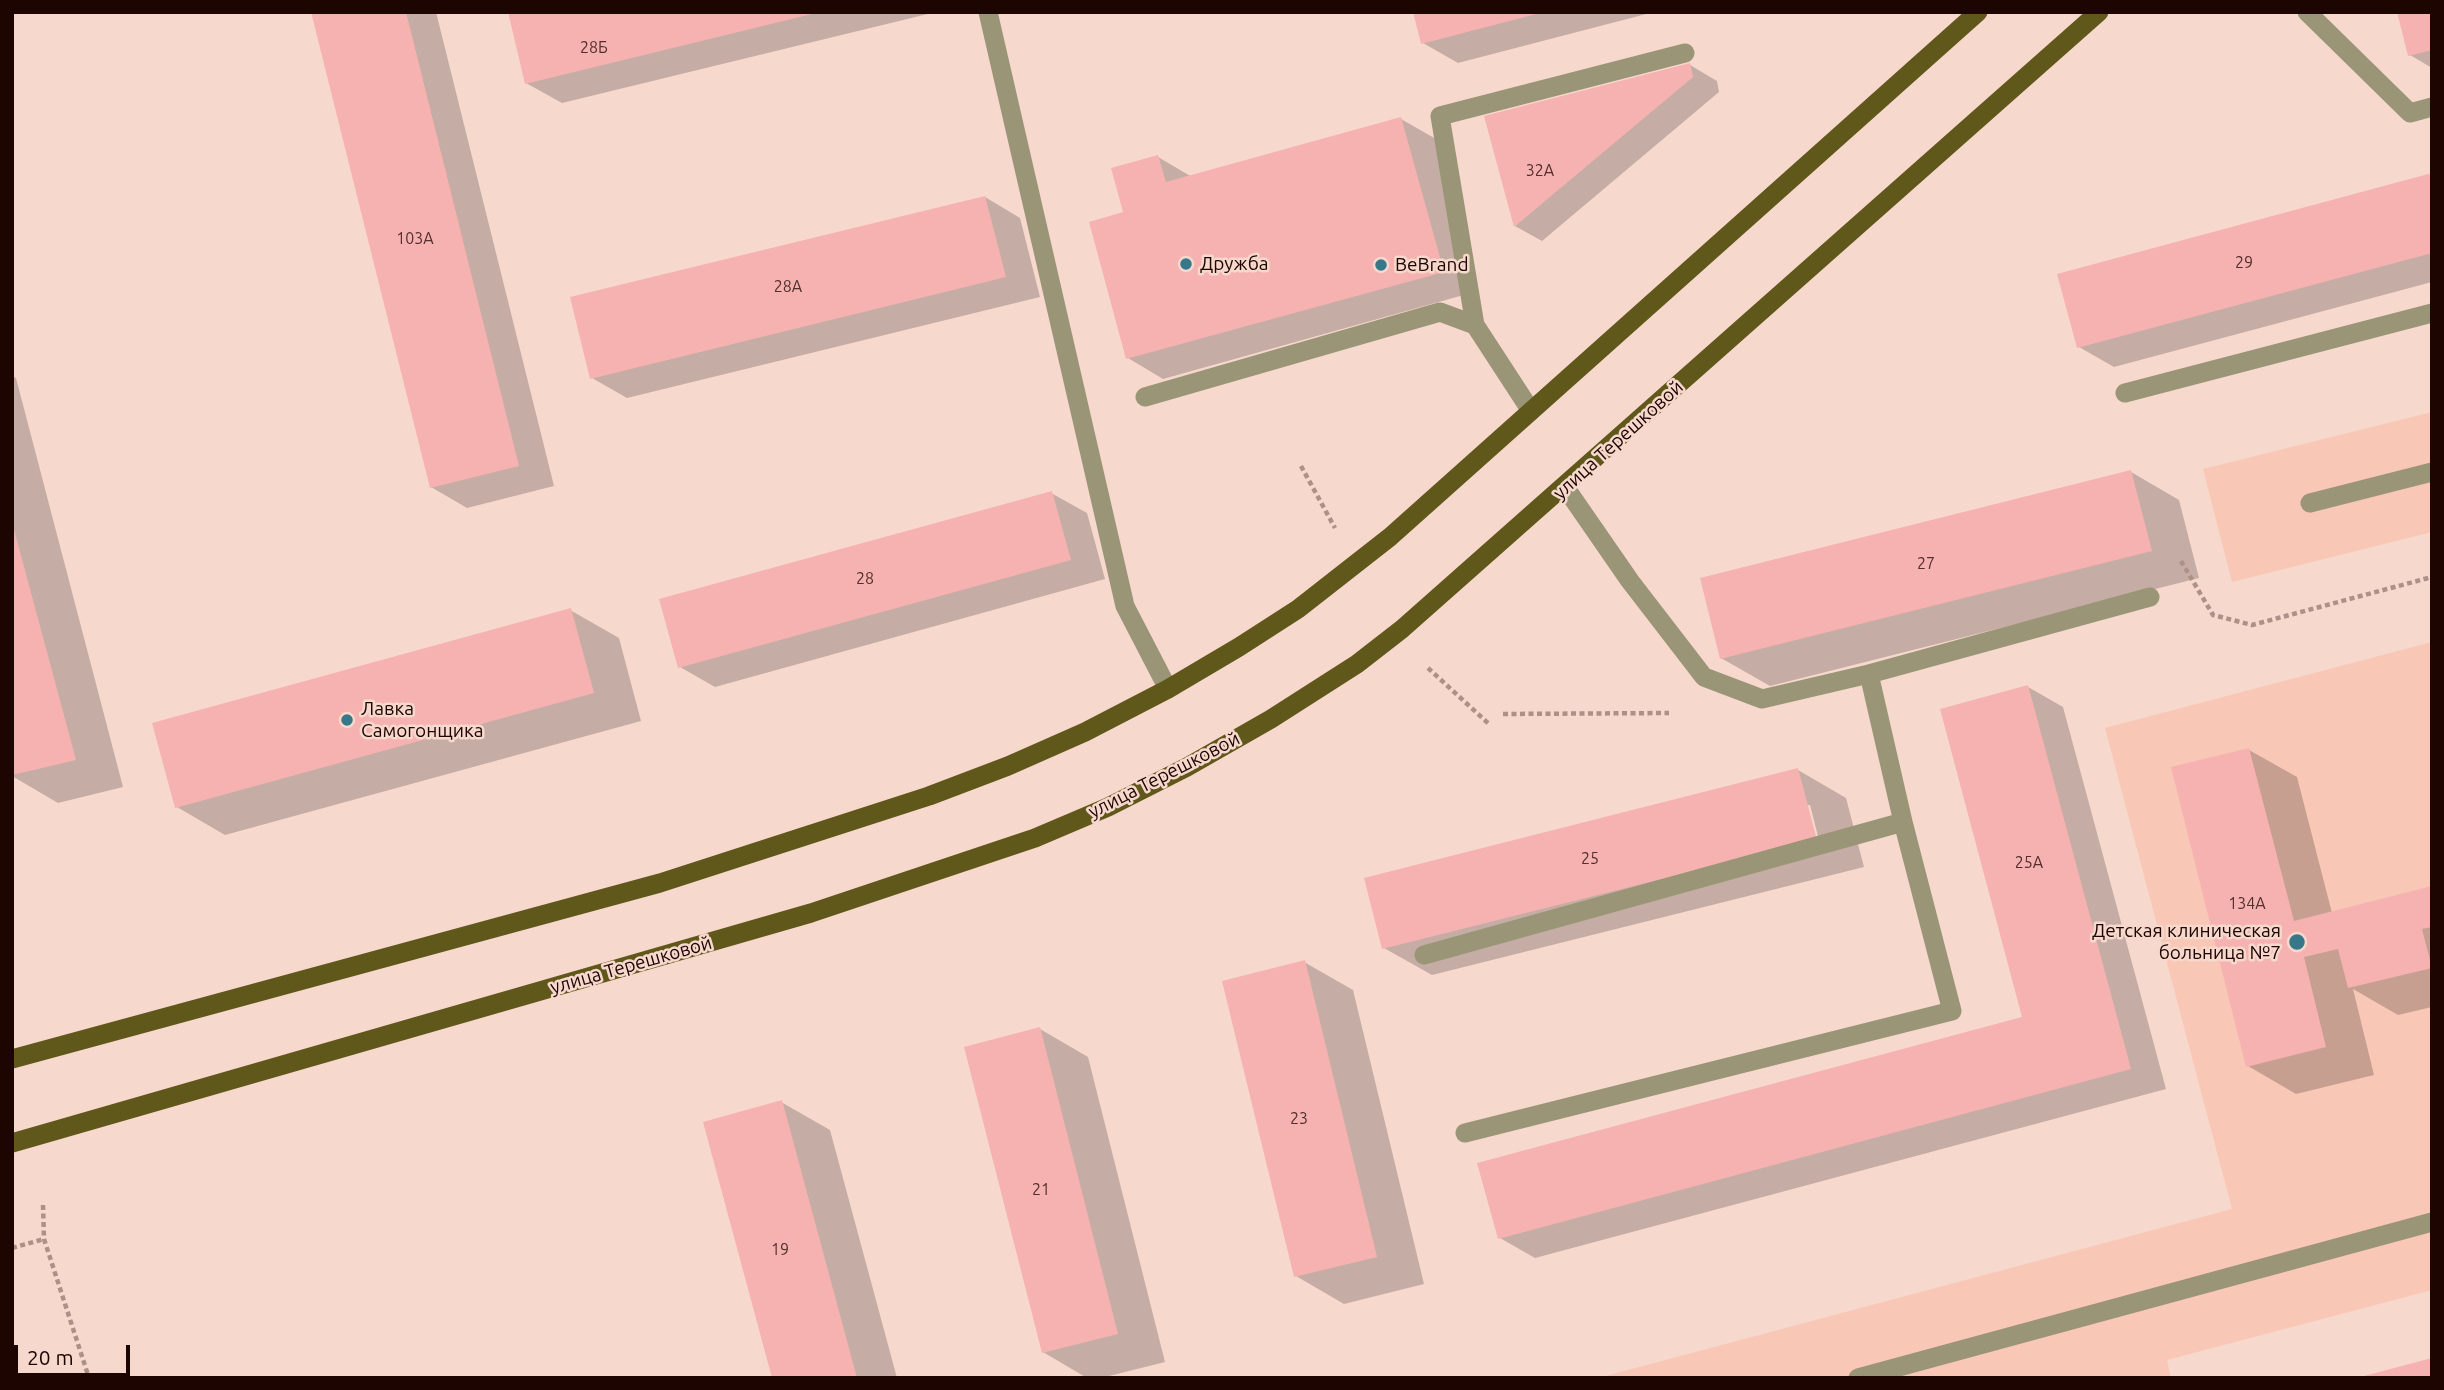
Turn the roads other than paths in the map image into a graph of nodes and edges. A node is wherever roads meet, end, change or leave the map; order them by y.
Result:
1 (988, 12) edge
2 (1978, 12) edge
3 (2099, 12) edge
4 (2307, 12) edge
5 (1685, 52) dead end
6 (2432, 107) edge
7 (2432, 313) edge
8 (1475, 325) junction
9 (2125, 393) dead end
10 (1145, 397) dead end
11 (1531, 411) junction
12 (2432, 472) edge
13 (1565, 487) junction
14 (2310, 503) dead end
15 (2150, 597) dead end
16 (1869, 674) junction
17 (1168, 689) junction
18 (1903, 822) junction
19 (1424, 955) dead end
20 (12, 1059) edge
21 (1465, 1133) dead end
22 (12, 1143) edge
23 (2432, 1222) edge
24 (1858, 1378) edge

1 - 17 lane
2 - 11 main road
3 - 13 main road, улица Терешковой
4 - 6 lane
5 - 8 lane
7 - 9 lane
8 - 10 lane
8 - 11 lane
11 - 17 main road
12 - 14 lane
13 - 16 lane
13 - 22 main road, улица Терешковой
15 - 16 lane
16 - 18 lane
17 - 20 main road
18 - 19 lane
18 - 21 lane
23 - 24 lane

